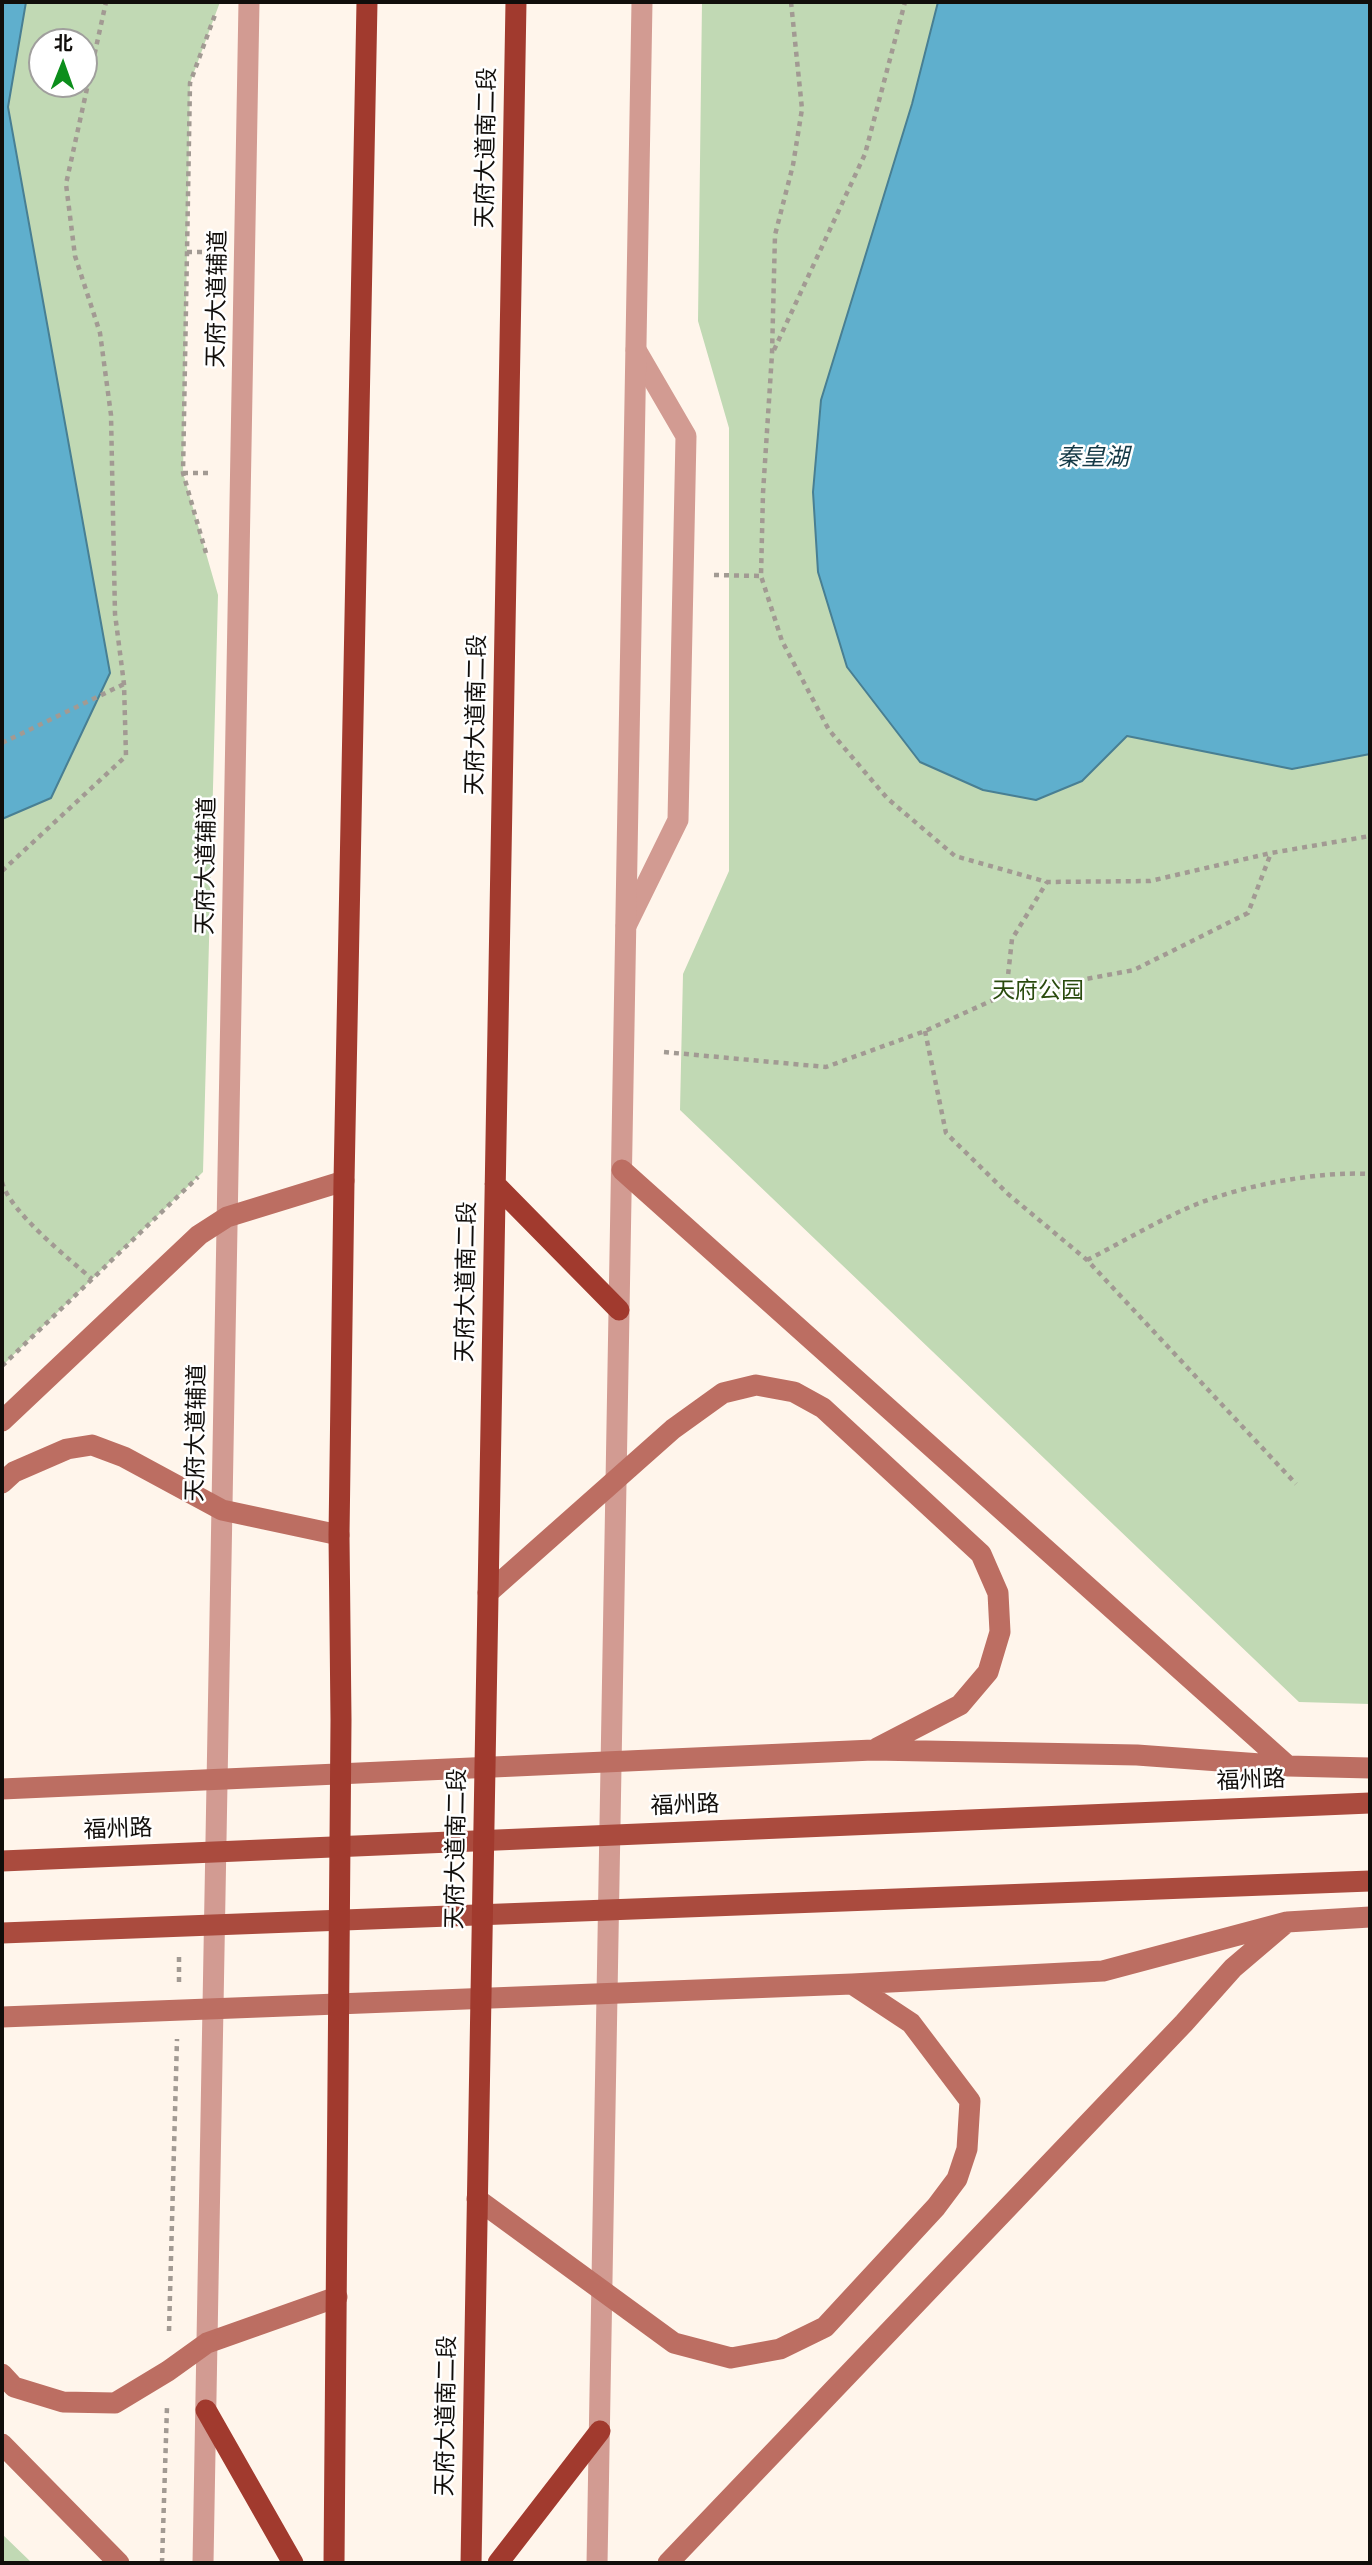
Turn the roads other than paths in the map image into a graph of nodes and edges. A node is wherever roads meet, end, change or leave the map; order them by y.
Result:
1 (249, 2) edge
2 (367, 2) edge
3 (516, 2) edge
4 (642, 2) edge
5 (636, 350) junction
6 (626, 926) junction
7 (622, 1170) junction
8 (344, 1181) junction
9 (495, 1184) junction
10 (227, 1217) junction
11 (619, 1310) junction
12 (2, 1421) edge
13 (616, 1480) junction
14 (2, 1483) edge
15 (222, 1510) junction
16 (339, 1535) junction
17 (488, 1593) junction
18 (873, 1750) junction
19 (1288, 1766) junction
20 (1370, 1768) edge
21 (2, 1789) edge
22 (1370, 1803) edge
23 (2, 1861) edge
24 (1370, 1881) edge
25 (1370, 1917) edge
26 (1287, 1922) junction
27 (2, 1933) edge
28 (852, 1984) junction
29 (2, 2017) edge
30 (477, 2199) junction
31 (602, 2291) junction
32 (337, 2297) junction
33 (207, 2343) junction
34 (2, 2374) edge
35 (206, 2410) junction
36 (600, 2431) junction
37 (2, 2444) edge
38 (118, 2563) edge
39 (203, 2563) edge
40 (293, 2563) edge
41 (334, 2563) edge
42 (471, 2563) edge
43 (498, 2563) edge
44 (597, 2563) edge
45 (668, 2563) edge

1 - 10 street, 天府大道辅道
2 - 8 highway
3 - 9 highway, 天府大道南二段
4 - 5 street
5 - 6 street
5 - 6 street
6 - 7 street
7 - 11 street
7 - 19 main road
8 - 10 main road
8 - 16 highway
9 - 11 highway
9 - 17 highway, 天府大道南二段
10 - 12 main road
10 - 15 street, 天府大道辅道
11 - 13 street
13 - 17 main road
13 - 18 main road
13 - 31 street
14 - 15 main road
15 - 16 main road
15 - 33 street, 天府大道辅道
16 - 32 highway
17 - 30 highway, 天府大道南二段
18 - 19 main road
18 - 21 main road
19 - 20 main road
22 - 23 main road, 福州路
24 - 27 main road
25 - 26 main road
26 - 28 main road
26 - 45 main road
28 - 29 main road
28 - 31 main road
30 - 31 main road
30 - 42 highway, 天府大道南二段
31 - 36 street
32 - 33 main road
32 - 41 highway
33 - 34 main road
33 - 35 street, 天府大道辅道
35 - 39 street, 天府大道辅道
35 - 40 highway
36 - 43 highway
36 - 44 street
37 - 38 main road

